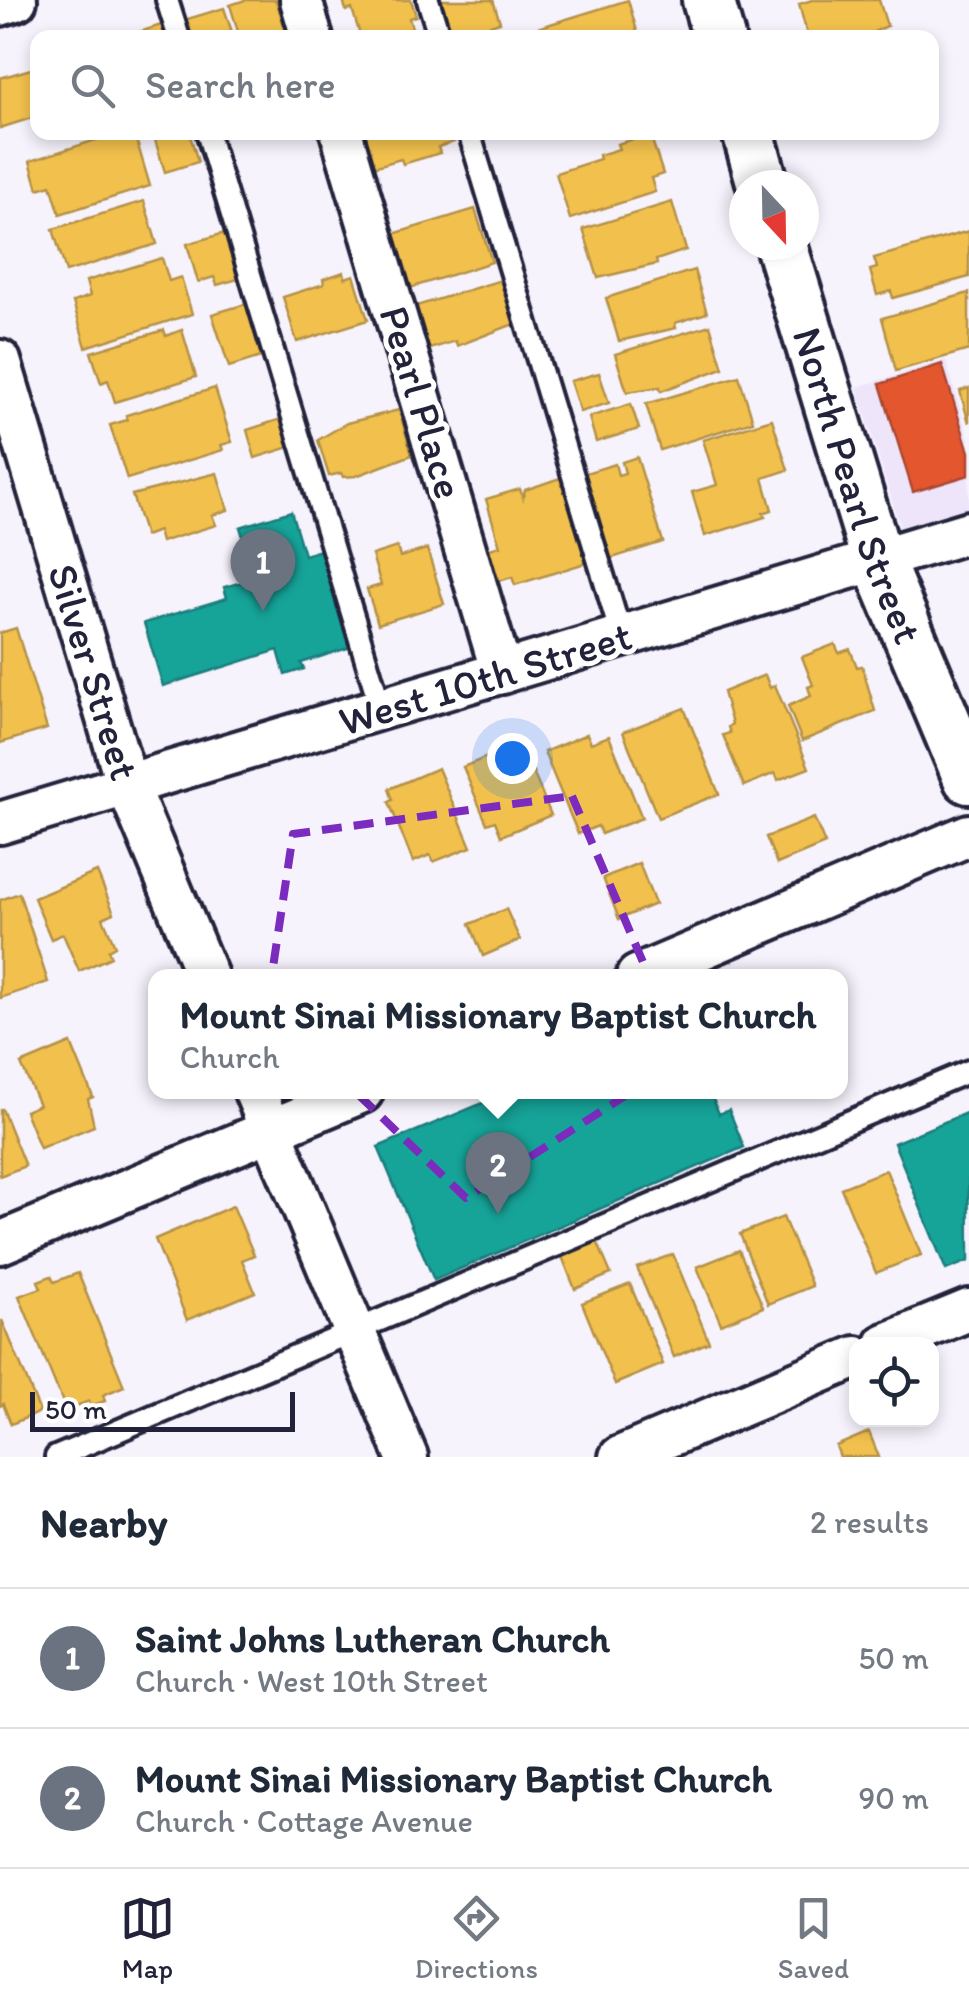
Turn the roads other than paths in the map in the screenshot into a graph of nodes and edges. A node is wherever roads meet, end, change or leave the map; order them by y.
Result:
1 (16, 0) edge
2 (167, 0) edge
3 (301, 0) edge
4 (428, 0) edge
5 (708, 0) edge
6 (0, 5) edge
7 (176, 30) edge
8 (310, 30) edge
9 (437, 30) edge
10 (717, 30) edge
11 (209, 140) edge
12 (343, 140) edge
13 (471, 140) edge
14 (750, 140) edge
15 (759, 170) edge
16 (787, 260) edge
17 (0, 361) edge
18 (969, 532) edge
19 (877, 559) junction
20 (622, 638) junction
21 (502, 673) junction
22 (381, 709) junction
23 (969, 778) edge
24 (126, 785) junction
25 (0, 824) edge
26 (969, 835) edge
27 (204, 969) edge
28 (653, 969) edge
29 (969, 1071) edge
30 (258, 1099) edge
31 (345, 1099) edge
32 (271, 1130) junction
33 (0, 1244) edge
34 (969, 1310) edge
35 (355, 1332) junction
36 (903, 1337) edge
37 (849, 1360) edge
38 (56, 1457) edge
39 (407, 1457) edge
40 (620, 1457) edge

1 - 6 street
2 - 7 lane
3 - 8 street
4 - 9 lane
5 - 10 street
11 - 22 lane
12 - 21 street, Pearl Place
13 - 20 lane
14 - 15 street
16 - 19 street, North Pearl Street
17 - 24 street, Silver Street
18 - 19 street, West 10th Street
19 - 20 street, West 10th Street
19 - 23 street, North Pearl Street
20 - 21 street, West 10th Street
21 - 22 street, West 10th Street
22 - 24 street, West 10th Street
24 - 25 street, West 10th Street
24 - 27 street, Silver Street
26 - 28 street
29 - 35 lane
30 - 32 street
31 - 32 street
32 - 33 street
32 - 35 street
34 - 36 street
35 - 38 lane
35 - 39 street
37 - 40 street

